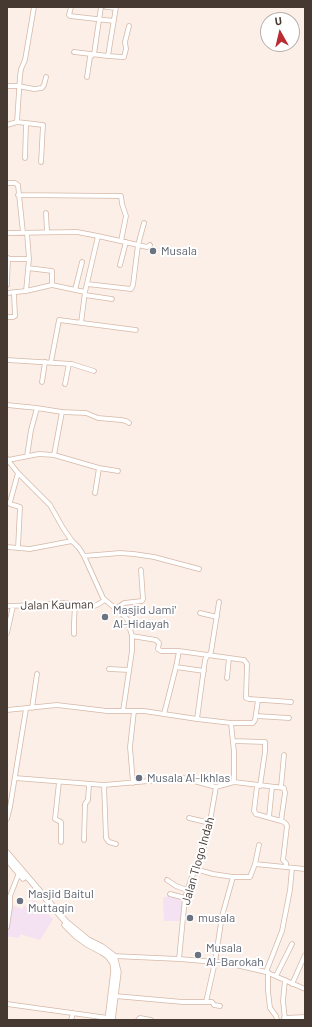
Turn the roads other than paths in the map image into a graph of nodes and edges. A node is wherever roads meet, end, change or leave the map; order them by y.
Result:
1 (34, 7) edge
2 (71, 7) edge
3 (101, 7) edge
4 (106, 7) edge
5 (116, 8) edge
6 (99, 20) junction
7 (114, 21) junction
8 (129, 26) dead end
9 (74, 52) dead end
10 (94, 54) junction
11 (108, 56) junction
12 (46, 77) dead end
13 (87, 77) dead end
14 (7, 86) edge
15 (18, 86) junction
16 (17, 122) junction
17 (26, 123) junction
18 (7, 125) edge
19 (25, 158) dead end
20 (41, 162) dead end
21 (7, 183) edge
22 (18, 194) junction
23 (46, 213) dead end
24 (144, 224) dead end
25 (47, 232) junction
26 (7, 233) edge
27 (25, 233) junction
28 (98, 236) junction
29 (120, 241) junction
30 (126, 242) junction
31 (138, 245) junction
32 (150, 245) dead end
33 (8, 258) edge
34 (29, 259) junction
35 (82, 262) dead end
36 (120, 266) dead end
37 (28, 268) junction
38 (87, 284) junction
39 (7, 285) edge
40 (52, 285) junction
41 (75, 290) junction
42 (26, 291) junction
43 (7, 293) edge
44 (14, 293) junction
45 (85, 293) junction
46 (112, 299) dead end
47 (7, 317) edge
48 (81, 323) junction
49 (136, 330) dead end
50 (7, 360) edge
51 (45, 362) junction
52 (51, 362) junction
53 (69, 364) junction
54 (94, 371) dead end
55 (42, 382) dead end
56 (65, 384) dead end
57 (7, 405) edge
58 (37, 408) junction
59 (62, 412) junction
60 (129, 423) dead end
61 (54, 455) junction
62 (27, 456) junction
63 (8, 460) edge
64 (99, 468) junction
65 (118, 471) dead end
66 (18, 473) junction
67 (95, 493) dead end
68 (9, 495) edge
69 (72, 541) junction
70 (7, 547) edge
71 (18, 548) junction
72 (84, 556) junction
73 (199, 569) dead end
74 (141, 570) dead end
75 (105, 600) junction
76 (219, 602) dead end
77 (75, 604) junction
78 (7, 606) edge
79 (13, 606) junction
80 (116, 609) junction
81 (200, 613) dead end
82 (217, 617) junction
83 (7, 633) edge
84 (74, 634) dead end
85 (132, 636) junction
86 (179, 651) junction
87 (209, 655) junction
88 (229, 658) junction
89 (176, 667) junction
90 (109, 670) dead end
91 (129, 670) junction
92 (204, 671) junction
93 (38, 674) dead end
94 (227, 678) dead end
95 (258, 700) junction
96 (291, 702) dead end
97 (32, 708) junction
98 (26, 709) junction
99 (7, 710) edge
100 (123, 711) junction
101 (134, 711) junction
102 (164, 714) junction
103 (256, 716) junction
104 (289, 718) dead end
105 (197, 719) junction
106 (231, 723) junction
107 (233, 741) junction
108 (284, 755) dead end
109 (15, 778) junction
110 (59, 782) junction
111 (234, 782) junction
112 (134, 783) junction
113 (89, 784) junction
114 (104, 785) junction
115 (259, 786) junction
116 (216, 787) junction
117 (272, 787) junction
118 (281, 787) junction
119 (190, 818) dead end
120 (269, 818) junction
121 (7, 819) edge
122 (281, 821) junction
123 (210, 823) junction
124 (84, 840) dead end
125 (61, 842) dead end
126 (116, 844) dead end
127 (259, 844) dead end
128 (7, 853) edge
129 (7, 859) edge
130 (255, 864) junction
131 (286, 867) junction
132 (292, 868) junction
133 (195, 869) junction
134 (305, 869) edge
135 (19, 873) junction
136 (233, 877) junction
137 (167, 880) dead end
138 (188, 890) junction
139 (170, 894) dead end
140 (185, 898) junction
141 (7, 927) edge
142 (292, 944) dead end
143 (305, 954) edge
144 (111, 956) junction
145 (179, 959) junction
146 (215, 962) junction
147 (267, 972) junction
148 (276, 976) junction
149 (285, 980) junction
150 (292, 984) junction
151 (305, 989) edge
152 (115, 996) junction
153 (206, 1002) junction
154 (7, 1004) edge
155 (220, 1006) dead end
156 (73, 1012) junction
157 (305, 1017) edge
158 (109, 1019) edge
159 (285, 1019) edge
160 (71, 1020) edge
161 (138, 1020) edge
162 (151, 1020) edge
163 (276, 1020) edge

1 - 15 street
2 - 6 street
3 - 6 street
4 - 5 street
5 - 7 street
6 - 7 street
6 - 10 street
7 - 11 street
8 - 11 street
9 - 10 street
10 - 11 street
10 - 13 street
12 - 15 street
14 - 15 street
15 - 16 street
16 - 17 street
16 - 18 street
17 - 19 street
17 - 20 street
21 - 22 street
22 - 27 street
22 - 29 street
23 - 25 street
24 - 31 street
25 - 27 street
25 - 28 street
26 - 27 street
27 - 34 street
28 - 29 street
28 - 38 street
29 - 30 street
30 - 31 street
30 - 36 street
31 - 32 street
31 - 38 street
33 - 34 street
33 - 39 street
34 - 37 street
35 - 41 street
37 - 40 street
37 - 42 street
38 - 45 street
40 - 41 street
40 - 42 street
41 - 45 street
42 - 44 street
43 - 44 street
44 - 47 street
45 - 46 street
45 - 48 street
48 - 49 street
48 - 52 street
50 - 51 street
51 - 52 street
51 - 55 street
52 - 53 street
53 - 54 street
53 - 56 street
57 - 58 street
58 - 59 street
58 - 62 street
59 - 60 street
59 - 61 street
61 - 62 street
61 - 64 street
62 - 63 street
63 - 66 street
64 - 65 street
64 - 67 street
66 - 68 street
66 - 69 street
68 - 71 street
69 - 71 street
69 - 72 street
70 - 71 street
72 - 73 street
72 - 75 street
74 - 80 street
75 - 77 street, Jalan Kauman
75 - 80 street
76 - 82 street
77 - 79 street, Jalan Kauman
77 - 84 street
78 - 79 street, Jalan Kauman
79 - 83 street
80 - 85 street
81 - 82 street
82 - 87 street
85 - 86 street
85 - 91 street
86 - 87 street
86 - 89 street
87 - 88 street
87 - 92 street
88 - 94 street
88 - 95 street
89 - 92 street
89 - 102 street
90 - 91 street
91 - 100 street
92 - 105 street
93 - 97 street
95 - 96 street
95 - 103 street
97 - 98 street
97 - 100 street
98 - 99 street
98 - 109 street
100 - 101 street
101 - 102 street
101 - 112 street
102 - 105 street
103 - 104 street
103 - 106 street
105 - 106 street
106 - 107 street
107 - 111 street
107 - 115 street
108 - 118 street
109 - 110 street
109 - 121 street
110 - 113 street
110 - 125 street
111 - 115 street
111 - 116 street
112 - 114 street
112 - 116 street
113 - 114 street
113 - 124 street
114 - 126 street
115 - 117 street
115 - 120 street
116 - 123 street, Jalan Tlogo Indah
117 - 118 street
117 - 120 street
118 - 122 street
119 - 123 street
120 - 122 street
122 - 131 street
123 - 133 street, Jalan Tlogo Indah
127 - 130 street
128 - 144 main road
129 - 135 main road
130 - 131 street
130 - 136 street
131 - 132 street
132 - 134 street
132 - 147 street
133 - 136 street
133 - 138 street, Jalan Tlogo Indah
135 - 141 street
135 - 144 main road
136 - 146 street
137 - 138 street
138 - 140 street, Jalan Tlogo Indah
139 - 140 street
140 - 145 street, Jalan Tlogo Indah
142 - 148 street
143 - 150 street
144 - 145 street
144 - 152 main road
144 - 158 main road
145 - 146 street
146 - 147 street
146 - 153 street
147 - 148 street
147 - 163 street
148 - 149 street
149 - 150 street
149 - 159 street
150 - 151 street
152 - 153 street
152 - 158 main road
153 - 155 street
154 - 156 street
156 - 158 street
156 - 160 street
157 - 159 street
161 - 162 street

